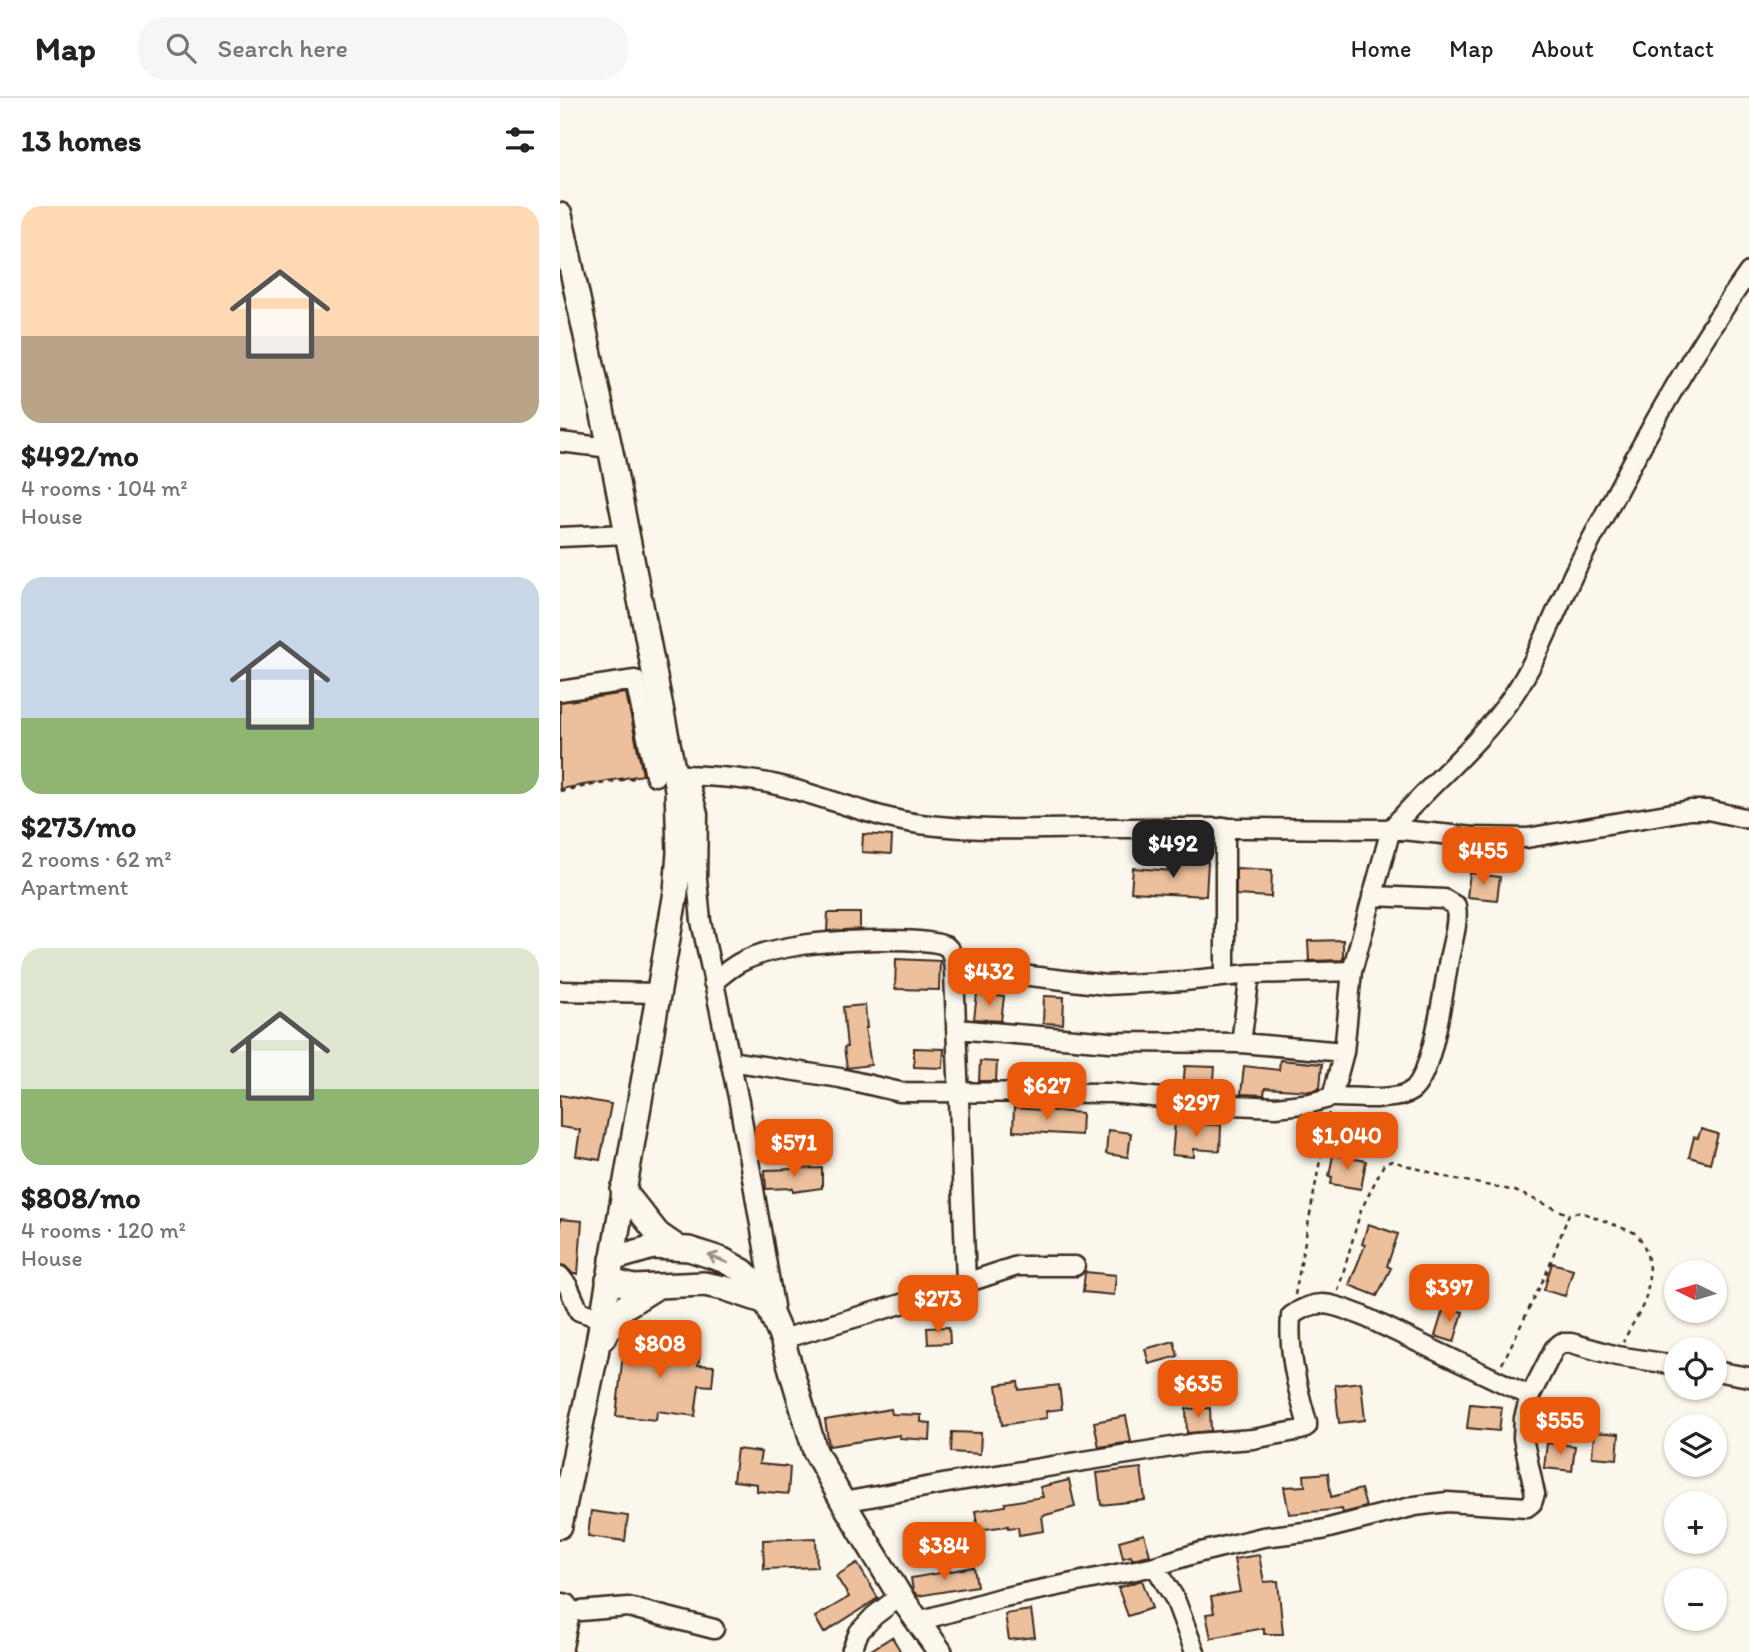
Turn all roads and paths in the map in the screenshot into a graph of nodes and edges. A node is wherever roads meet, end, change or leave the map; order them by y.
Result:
1 (560, 215) edge
2 (1749, 272) edge
3 (560, 442) edge
4 (610, 448) junction
5 (627, 534) junction
6 (560, 537) edge
7 (560, 691) edge
8 (672, 775) junction
9 (560, 791) edge
10 (1749, 818) edge
11 (1225, 827) junction
12 (1391, 829) junction
13 (1372, 896) junction
14 (954, 967) junction
15 (1352, 971) junction
16 (1250, 974) junction
17 (1225, 976) junction
18 (713, 982) junction
19 (560, 990) edge
20 (658, 993) junction
21 (956, 1029) junction
22 (1241, 1043) junction
23 (1343, 1052) junction
24 (730, 1061) junction
25 (959, 1092) junction
26 (1332, 1097) junction
27 (623, 1190) junction
28 (1569, 1214) junction
29 (677, 1247) junction
30 (1075, 1266) dead end
31 (610, 1270) junction
32 (560, 1276) edge
33 (965, 1282) junction
34 (661, 1285) junction
35 (766, 1302) junction
36 (1334, 1305) junction
37 (1291, 1316) junction
38 (602, 1319) junction
39 (780, 1333) junction
40 (596, 1354) junction
41 (1617, 1356) junction
42 (1664, 1363) edge
43 (1727, 1373) edge
44 (1749, 1377) edge
45 (1494, 1380) junction
46 (1530, 1396) junction
47 (565, 1482) edge
48 (843, 1502) junction
49 (560, 1526) edge
50 (1155, 1566) junction
51 (900, 1597) junction
52 (564, 1607) edge
53 (919, 1621) junction
54 (714, 1629) dead end
55 (562, 1652) edge
56 (850, 1652) edge
57 (940, 1652) edge
58 (1195, 1652) edge

1 - 4 main road
2 - 12 street
3 - 4 street
4 - 5 main road
5 - 6 street
5 - 8 main road
7 - 8 street
8 - 9 path
8 - 11 street
8 - 18 street
8 - 20 main road
10 - 12 street
11 - 12 street
11 - 17 street
12 - 13 street
13 - 15 street
13 - 26 street
14 - 17 street
14 - 18 street
14 - 21 street
15 - 16 street
15 - 23 street
16 - 17 street
16 - 22 street
18 - 24 street
19 - 20 street
20 - 27 main road
21 - 22 street
21 - 25 street
22 - 23 street
23 - 26 street
24 - 25 street
24 - 39 street
25 - 26 street
25 - 33 street
26 - 37 path
27 - 29 main road
27 - 31 main road
28 - 36 path
28 - 41 path
28 - 45 path
29 - 31 main road
35 -> 29 main road
30 - 33 street
31 - 34 main road
31 - 38 main road
32 - 38 street
33 - 39 street
34 - 35 main road
34 - 40 main road
35 - 39 main road
36 - 37 street
36 - 45 street
37 - 48 street
38 - 40 main road
39 - 48 main road
40 - 47 main road
41 - 42 street
41 - 46 street
43 - 44 street
45 - 46 street
46 - 50 street
47 - 49 main road
48 - 51 main road
50 - 53 street
50 - 58 street
51 - 53 main road
51 - 56 street
52 - 54 street
52 - 55 street
53 - 57 main road

